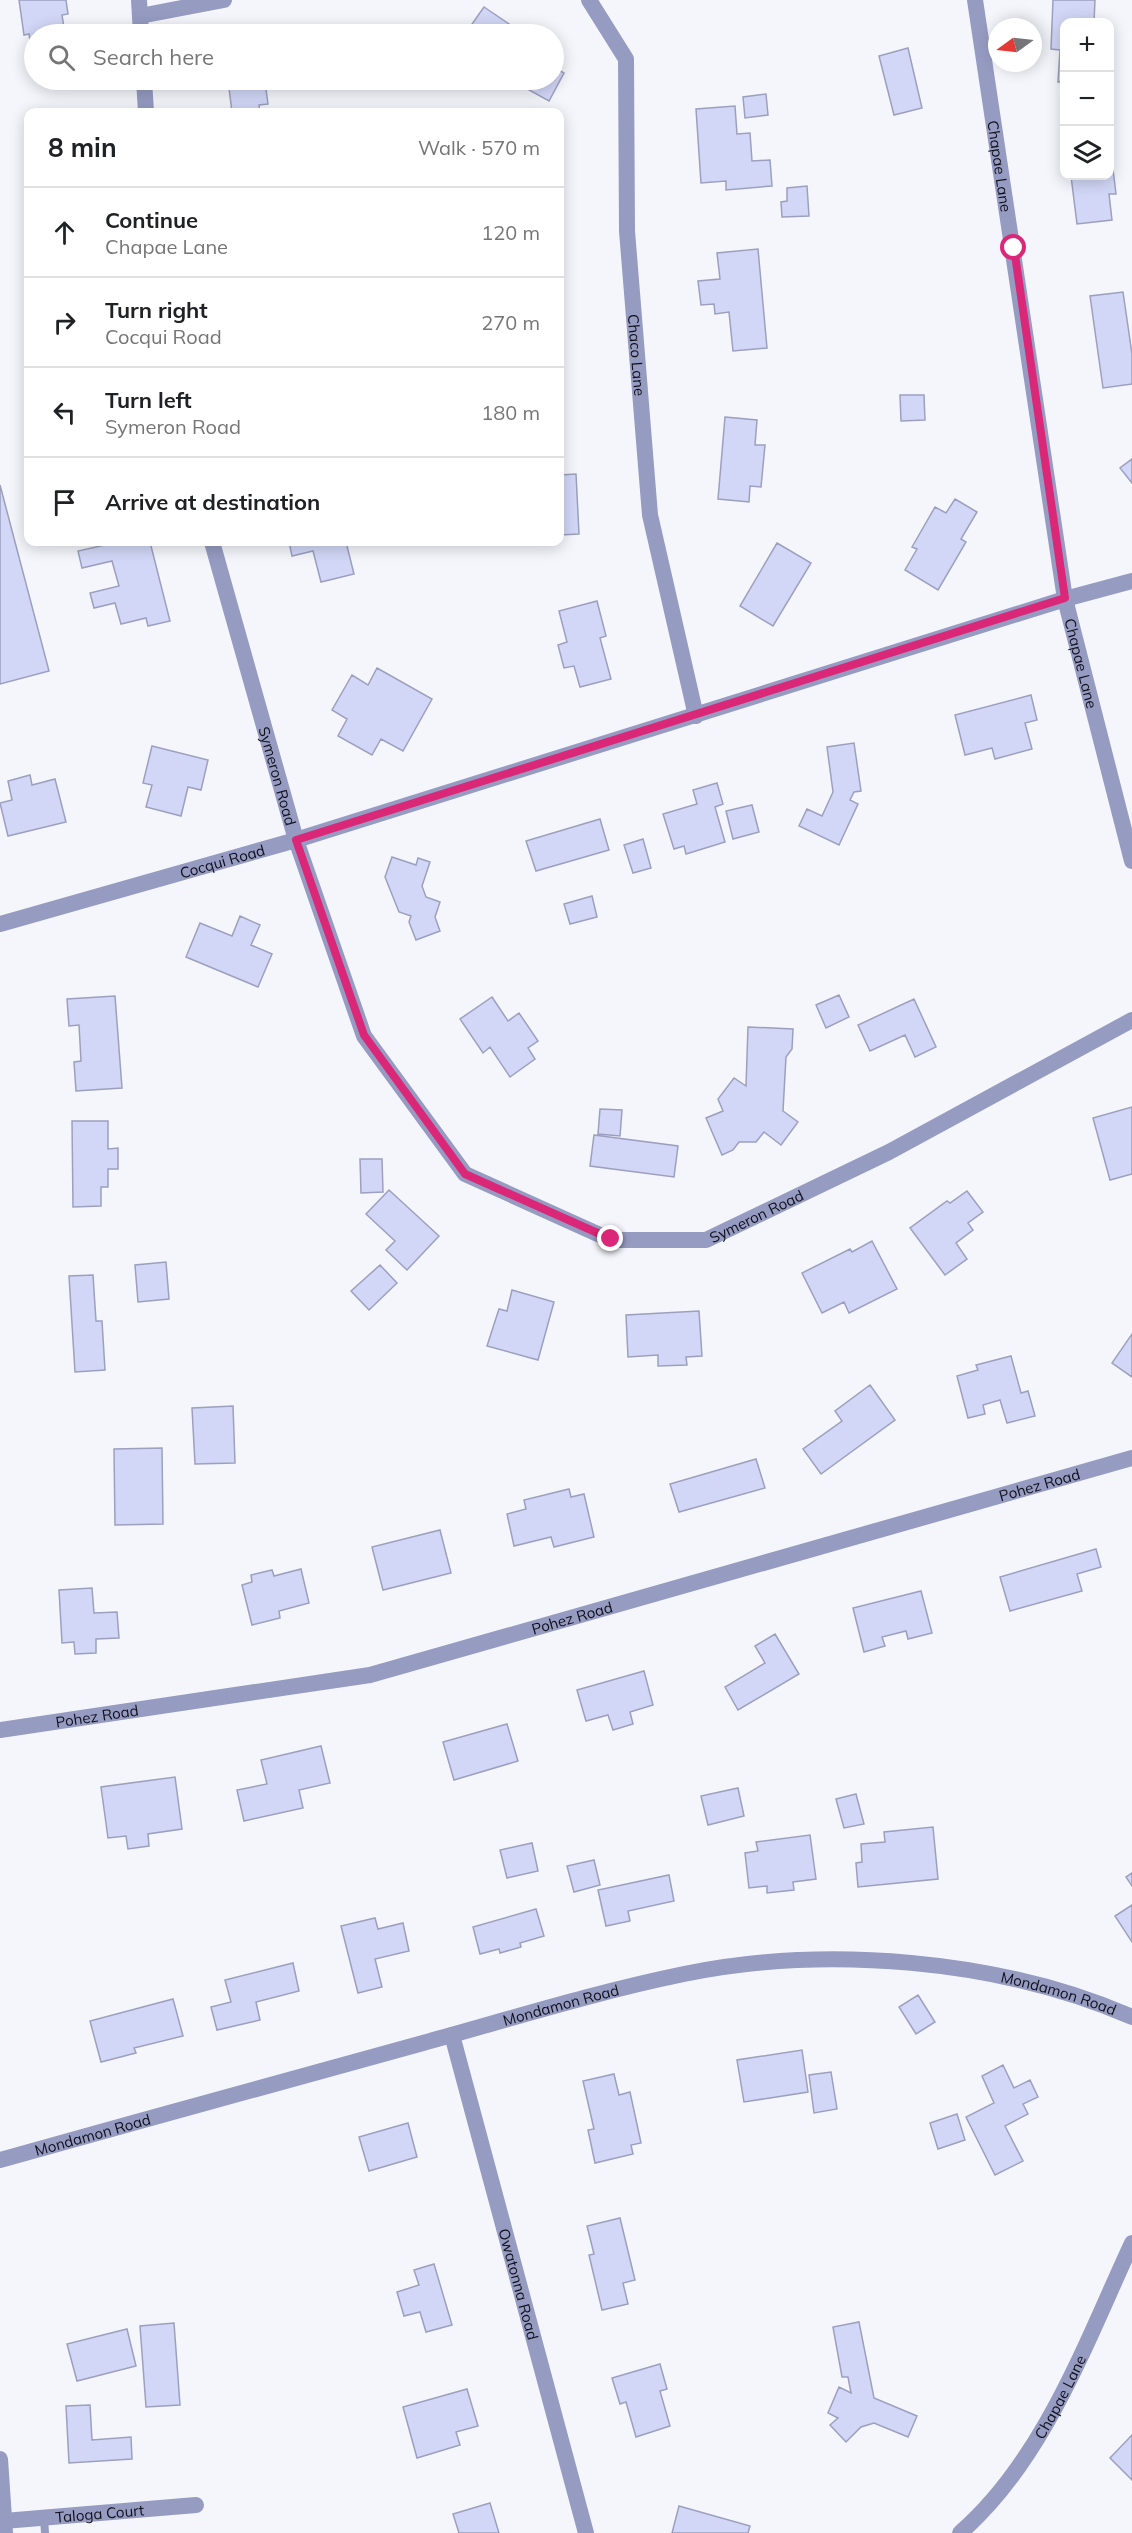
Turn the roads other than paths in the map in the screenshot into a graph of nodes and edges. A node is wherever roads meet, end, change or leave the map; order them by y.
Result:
1 (224, 0) edge
2 (589, 0) edge
3 (975, 0) edge
4 (140, 8) edge
5 (141, 24) edge
6 (145, 90) edge
7 (146, 108) edge
8 (213, 546) edge
9 (1132, 581) edge
10 (1065, 598) junction
11 (696, 716) junction
12 (296, 840) junction
13 (1132, 861) edge
14 (0, 924) edge
15 (1132, 1020) edge
16 (1132, 1458) edge
17 (0, 1730) edge
18 (1132, 2017) edge
19 (452, 2035) junction
20 (0, 2160) edge
21 (1132, 2243) edge
22 (0, 2459) edge
23 (196, 2505) dead end
24 (45, 2525) edge
25 (4, 2527) edge
26 (586, 2533) edge
27 (960, 2533) edge

1 - 4 street
2 - 11 street, Chaco Lane
3 - 10 street, Chapae Lane
4 - 5 street
6 - 7 street
8 - 12 street, Symeron Road
9 - 10 street, Cocqui Road
10 - 11 street, Cocqui Road
10 - 13 street, Chapae Lane
11 - 12 street, Cocqui Road
12 - 14 street, Cocqui Road
12 - 15 street, Symeron Road
16 - 17 street, Pohez Road
18 - 19 street, Mondamon Road
19 - 20 street, Mondamon Road
19 - 26 street, Owatonna Road
21 - 27 street, Chapae Lane
22 - 25 street
23 - 24 street, Taloga Court
24 - 25 street, Taloga Court

